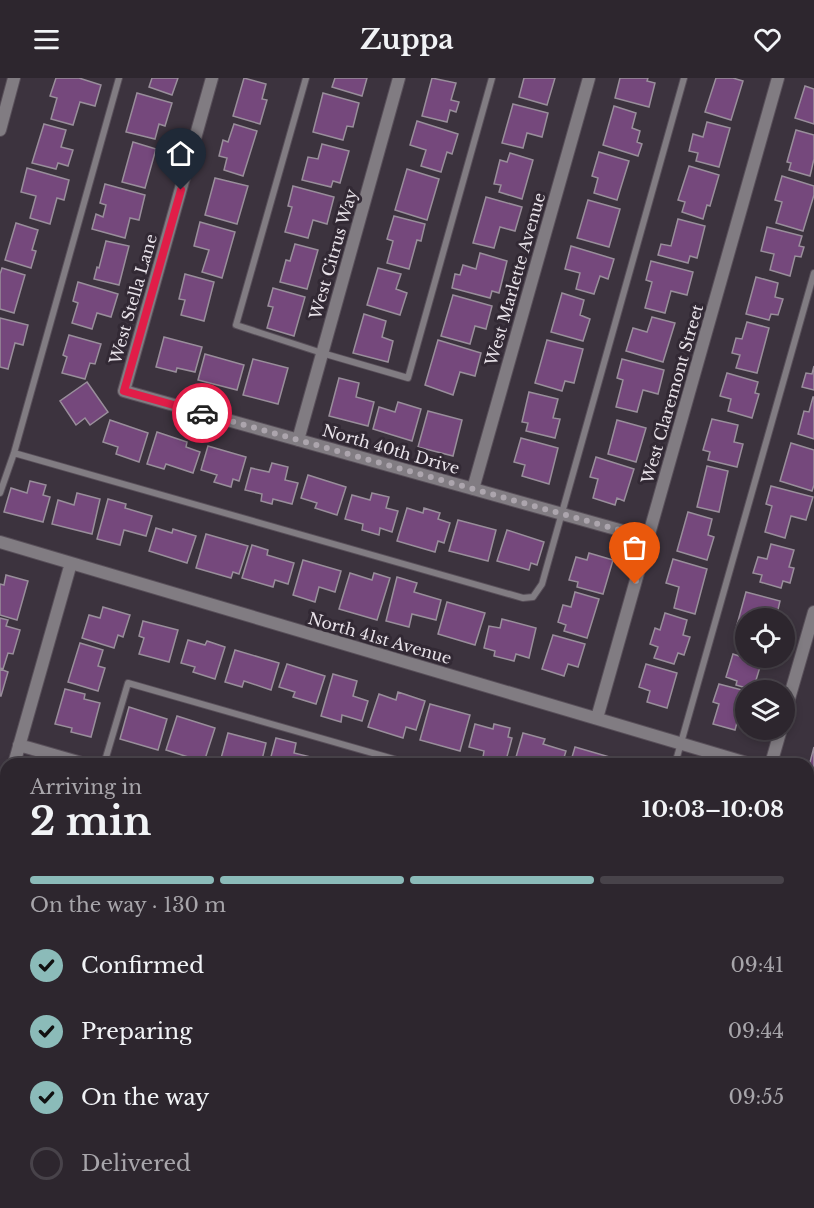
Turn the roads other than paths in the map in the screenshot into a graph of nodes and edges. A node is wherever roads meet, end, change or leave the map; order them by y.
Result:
1 (14, 78) edge
2 (119, 78) edge
3 (212, 78) edge
4 (306, 78) edge
5 (399, 78) edge
6 (492, 78) edge
7 (589, 78) edge
8 (684, 78) edge
9 (778, 78) edge
10 (0, 130) edge
11 (814, 273) edge
12 (322, 353) junction
13 (124, 391) joint
14 (298, 440) junction
15 (14, 453) junction
16 (473, 489) junction
17 (0, 493) edge
18 (562, 514) junction
19 (648, 538) junction
20 (0, 542) edge
21 (71, 563) junction
22 (814, 612) edge
23 (794, 680) edge
24 (597, 718) junction
25 (778, 740) edge
26 (681, 742) junction
27 (19, 745) junction
28 (16, 758) edge
29 (64, 758) edge
30 (106, 758) edge
31 (390, 758) edge
32 (677, 758) edge
33 (731, 758) edge
34 (773, 758) edge

1 - 10 street
2 - 15 lane
3 - 13 street, West Stella Lane
4 - 12 lane
5 - 12 street, West Citrus Way
6 - 12 lane
7 - 16 street, West Marlette Avenue
8 - 18 lane
9 - 19 street, West Claremont Street
11 - 26 lane
12 - 14 street, West Citrus Way
13 - 14 street, North 40th Drive
14 - 16 street, North 40th Drive
15 - 17 lane
15 - 18 lane
16 - 18 street, North 40th Drive
18 - 19 street, North 40th Drive
19 - 24 street, West Claremont Street
20 - 21 street, North 41st Avenue
21 - 24 street, North 41st Avenue
21 - 27 street
22 - 23 street
24 - 26 street, North 41st Avenue
25 - 34 street
26 - 32 lane
26 - 33 street, North 41st Avenue
27 - 28 street
27 - 29 street
30 - 31 lane

